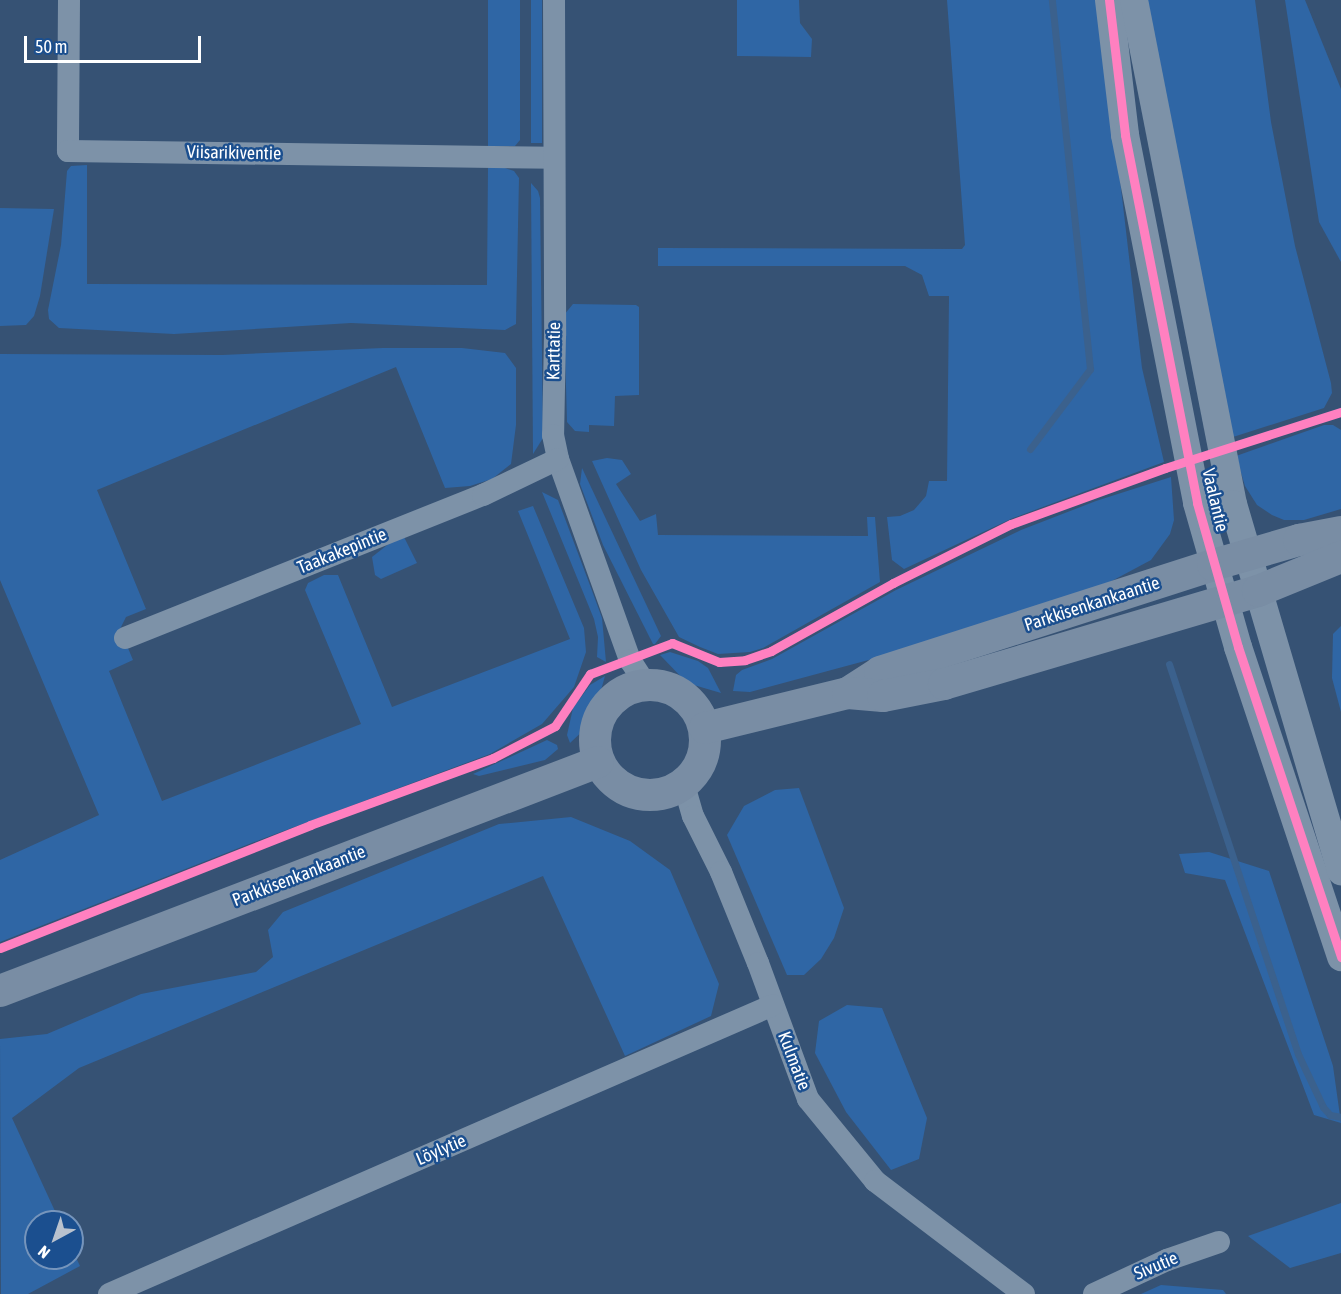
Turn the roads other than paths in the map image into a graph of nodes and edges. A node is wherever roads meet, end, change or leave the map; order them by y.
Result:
1 (69, 0) edge
2 (554, 0) edge
3 (1110, 0) edge
4 (1134, 0) edge
5 (553, 158) junction
6 (558, 459) junction
7 (1341, 532) edge
8 (1247, 554) junction
9 (1341, 557) edge
10 (1213, 565) junction
11 (1258, 591) junction
12 (1225, 602) junction
13 (125, 638) dead end
14 (646, 685) junction
15 (848, 693) junction
16 (705, 728) junction
17 (598, 762) junction
18 (684, 785) junction
19 (1341, 871) edge
20 (1341, 957) edge
21 (0, 991) edge
22 (773, 1005) junction
23 (1219, 1242) dead end
24 (109, 1294) edge
25 (1024, 1294) edge
26 (1094, 1294) edge

1 - 5 street, Viisarikiventie
2 - 5 street, Karttatie
3 - 10 street, Vaalantie
4 - 8 street, Vaalantie
5 - 6 street, Karttatie
6 - 13 street, Taakakepintie
6 - 14 street, Karttatie
7 - 8 main road, Parkkisenkankaantie
8 - 10 main road, Parkkisenkankaantie
8 - 11 street, Vaalantie
9 - 11 main road, Parkkisenkankaantie
10 - 12 street, Vaalantie
10 - 15 main road, Parkkisenkankaantie
11 - 12 main road, Parkkisenkankaantie
11 - 19 street, Vaalantie
12 - 15 main road, Parkkisenkankaantie
12 - 20 street, Vaalantie
14 - 16 main road
14 - 17 main road
15 - 16 main road, Parkkisenkankaantie
16 - 18 main road
17 - 18 main road
17 - 21 main road, Parkkisenkankaantie
18 - 22 street, Kulmatie
22 - 24 street, Löylytie
22 - 25 street, Kulmatie
23 - 26 street, Sivutie

